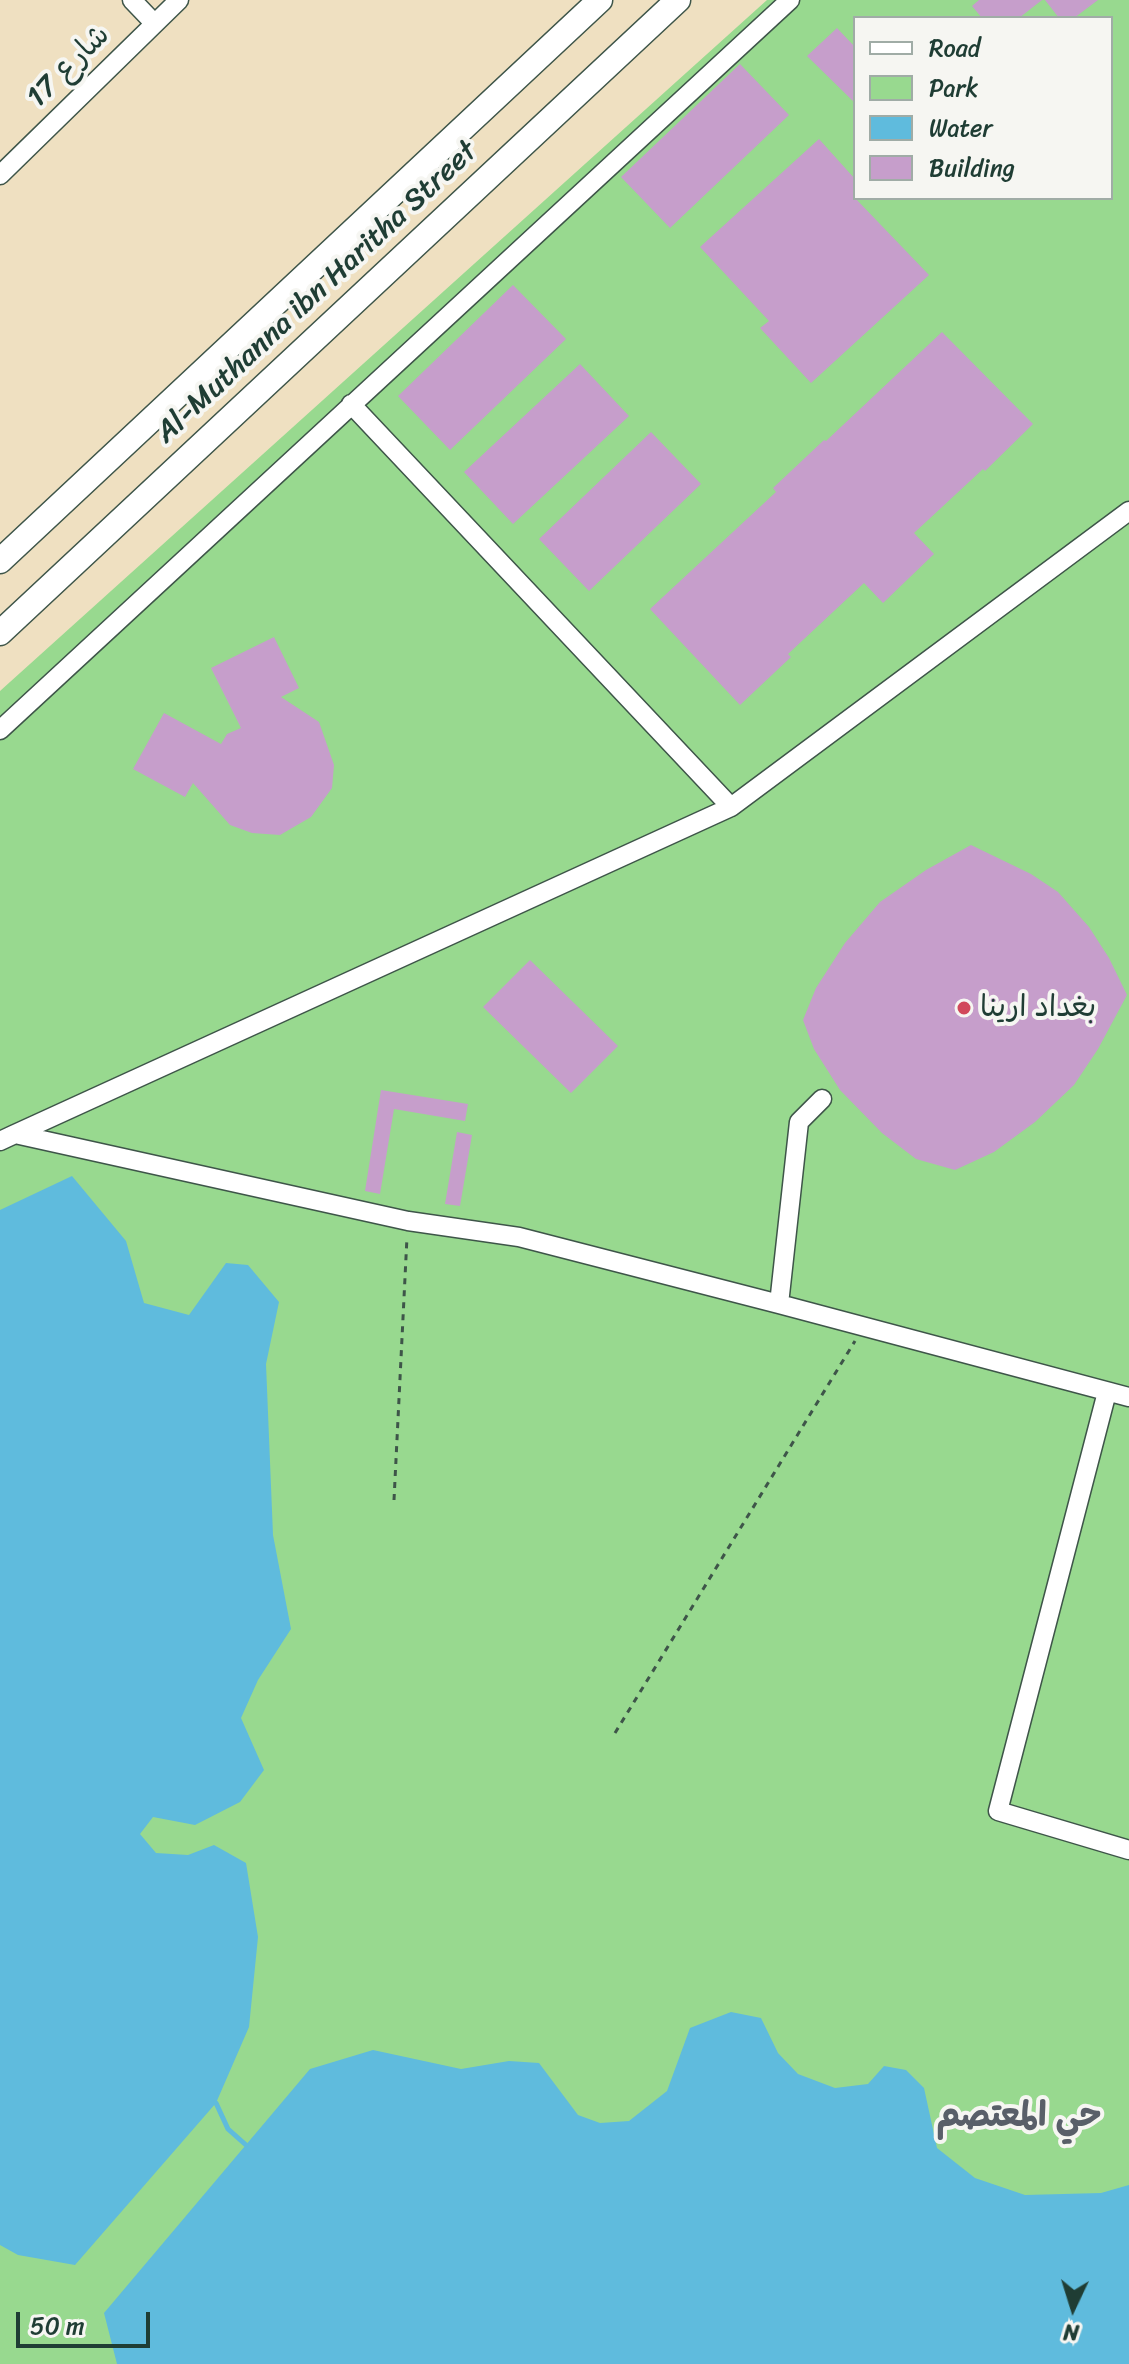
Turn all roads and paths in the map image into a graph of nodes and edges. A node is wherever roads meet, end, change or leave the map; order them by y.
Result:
1 (132, 0) edge
2 (179, 0) edge
3 (600, 0) edge
4 (678, 0) edge
5 (790, 0) edge
6 (154, 23) junction
7 (0, 175) edge
8 (351, 404) junction
9 (1129, 511) edge
10 (0, 561) edge
11 (0, 633) edge
12 (0, 730) edge
13 (731, 807) junction
14 (822, 1099) dead end
15 (8, 1137) edge
16 (408, 1221) junction
17 (779, 1304) junction
18 (863, 1327) junction
19 (1107, 1392) junction
20 (1129, 1397) edge
21 (394, 1500) dead end
22 (615, 1733) dead end
23 (1129, 1850) edge

1 - 6 street
2 - 6 street, شارع 17
3 - 10 main road, Al-Muthanna ibn Haritha Street
4 - 11 main road, Al-Muthanna ibn Haritha Street
5 - 8 street
6 - 7 street, شارع 17
8 - 12 street
8 - 13 street
9 - 13 street
13 - 15 street
14 - 17 street
15 - 16 street
16 - 17 street
16 - 21 path
17 - 18 street
18 - 19 street
18 - 22 path
19 - 20 street
19 - 23 street

